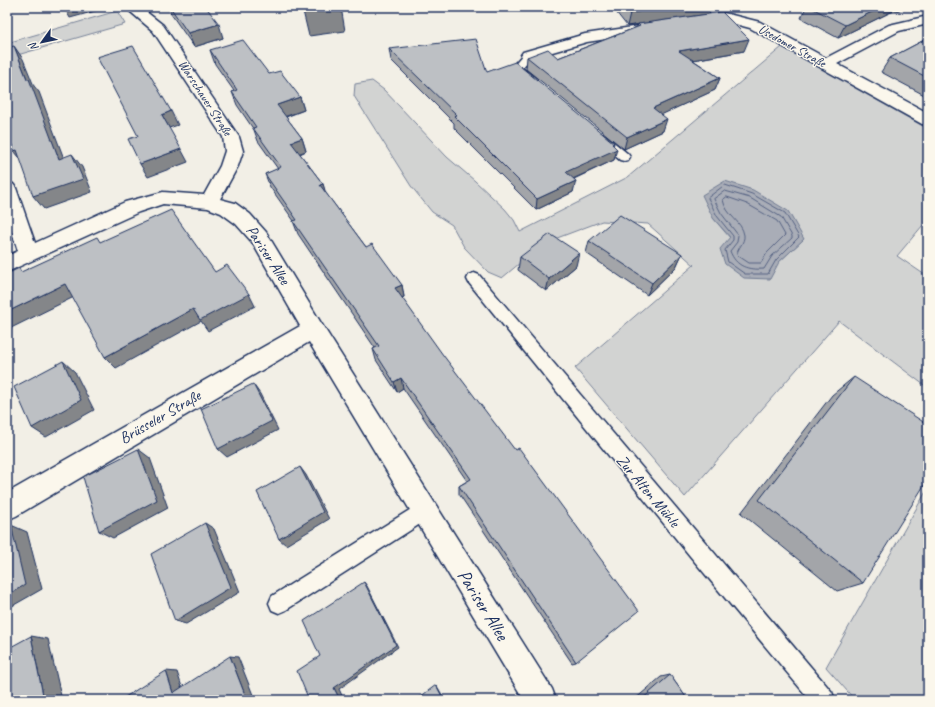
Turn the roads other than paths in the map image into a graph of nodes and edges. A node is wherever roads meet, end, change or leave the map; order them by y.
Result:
1 (142, 10) edge
2 (928, 20) edge
3 (684, 23) edge
4 (669, 26) edge
5 (528, 55) joint
6 (825, 64) junction
7 (540, 88) edge
8 (928, 120) edge
9 (594, 132) edge
10 (624, 158) dead end
11 (7, 188) edge
12 (209, 202) junction
13 (29, 254) junction
14 (7, 264) edge
15 (474, 280) dead end
16 (313, 329) junction
17 (7, 507) edge
18 (424, 510) junction
19 (279, 603) dead end
20 (541, 700) edge
21 (824, 700) edge

1 - 12 street, Warschauer Straße
2 - 6 street
3 - 6 street, Usedomer Straße
4 - 5 street
5 - 7 lane
6 - 8 street, Usedomer Straße
9 - 10 lane
11 - 13 street
12 - 13 street, Pariser Allee
12 - 16 street, Pariser Allee
13 - 14 street, Pariser Allee
15 - 21 lane, Zur Alten Mühle
16 - 17 street, Brüsseler Straße
16 - 18 street, Pariser Allee
18 - 19 lane
18 - 20 street, Pariser Allee

